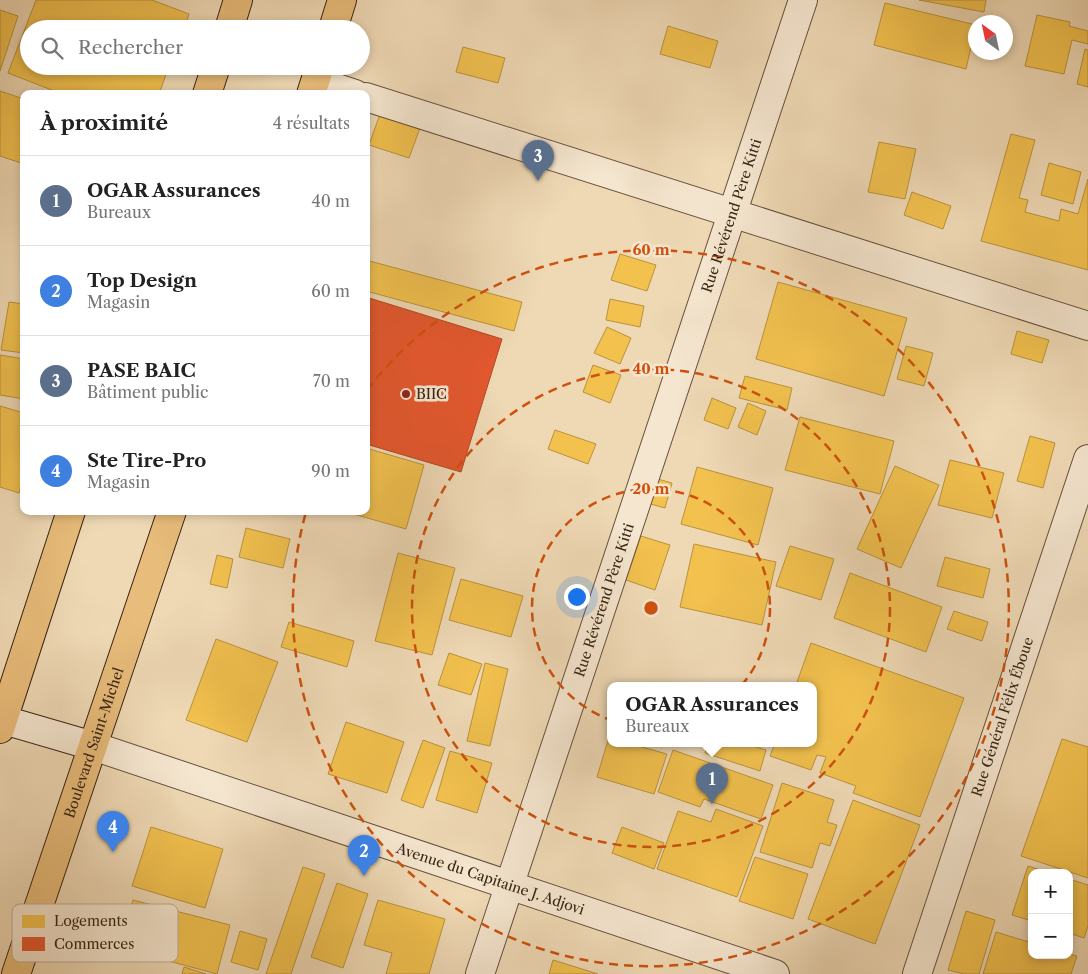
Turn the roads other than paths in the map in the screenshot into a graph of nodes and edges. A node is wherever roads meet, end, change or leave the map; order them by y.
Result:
1 (238, 0) edge
2 (342, 0) edge
3 (803, 0) edge
4 (232, 20) edge
5 (336, 20) edge
6 (213, 75) edge
7 (316, 80) edge
8 (209, 90) edge
9 (344, 90) edge
10 (370, 98) edge
11 (732, 214) junction
12 (1088, 326) edge
13 (1088, 459) edge
14 (70, 515) edge
15 (171, 515) edge
16 (1, 722) edge
17 (93, 746) junction
18 (509, 886) junction
19 (40, 904) edge
20 (20, 962) edge
21 (16, 974) edge
22 (480, 974) edge
23 (775, 974) edge
24 (917, 974) edge

1 - 4 main road
2 - 5 main road
3 - 11 street, Rue Révérend Père Kitti
6 - 8 main road
7 - 9 street
10 - 11 street
11 - 12 street
11 - 18 street, Rue Révérend Père Kitti
13 - 24 street, Rue Général Félix Éboue
14 - 16 main road
15 - 17 main road, Boulevard Saint-Michel
16 - 17 street, Avenue du Capitaine J. Adjovi
17 - 18 street, Avenue du Capitaine J. Adjovi
17 - 19 main road, Boulevard Saint-Michel
18 - 22 street, Rue Révérend Père Kitti
18 - 23 street, Avenue du Capitaine J. Adjovi
20 - 21 main road, Boulevard Saint-Michel

